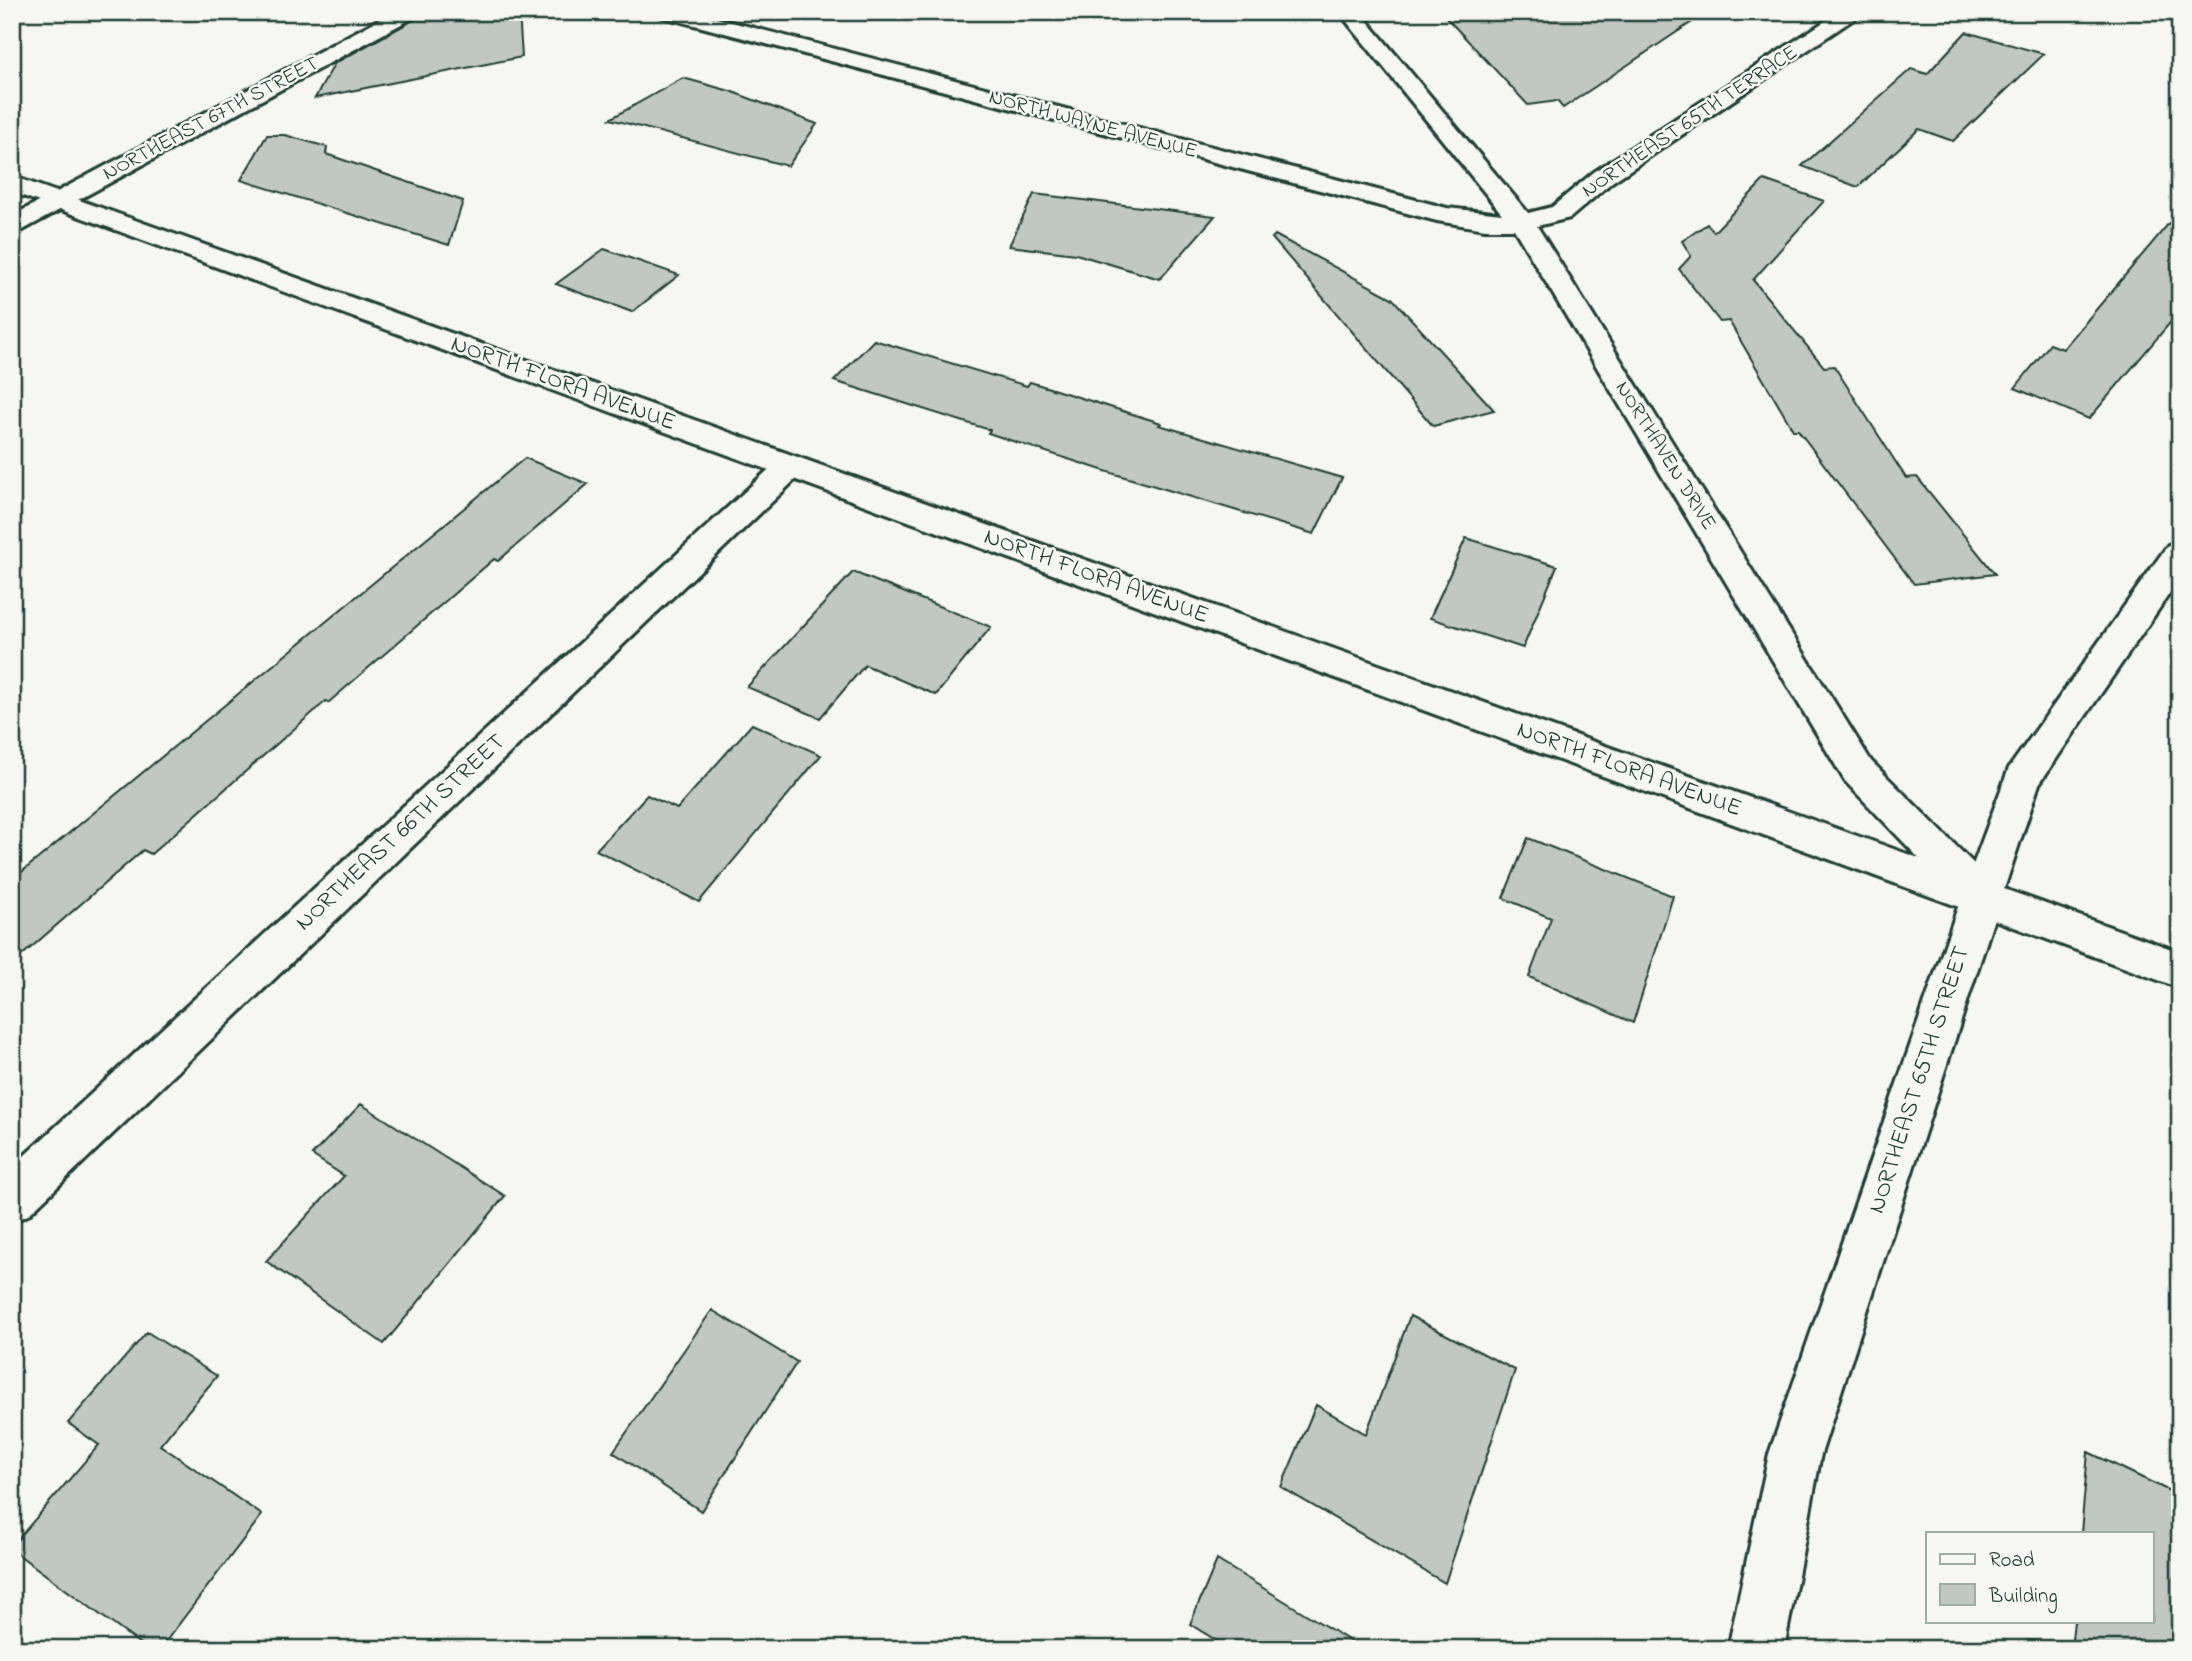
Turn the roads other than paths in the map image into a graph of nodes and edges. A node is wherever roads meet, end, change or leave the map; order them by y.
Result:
1 (409, 12) edge
2 (667, 12) edge
3 (1349, 12) edge
4 (1854, 12) edge
5 (12, 183) edge
6 (61, 200) junction
7 (1522, 222) junction
8 (12, 226) edge
9 (790, 467) junction
10 (2180, 553) edge
11 (1981, 897) junction
12 (2180, 970) edge
13 (12, 1199) edge
14 (1756, 1649) edge

1 - 6 street, NORTHEAST 67TH STREET
2 - 7 street, NORTH WAYNE AVENUE
3 - 7 street, NORTHAVEN DRIVE
4 - 7 street, NORTHEAST 65TH TERRACE
5 - 6 street, NORTH FLORA AVENUE
6 - 8 street, NORTHEAST 67TH STREET
6 - 9 street, NORTH FLORA AVENUE
7 - 11 street, NORTHAVEN DRIVE
9 - 11 street, NORTH FLORA AVENUE
9 - 13 street, NORTHEAST 66TH STREET
10 - 11 street, NORTHEAST 65TH STREET
11 - 12 street, NORTH FLORA AVENUE
11 - 14 street, NORTHEAST 65TH STREET

